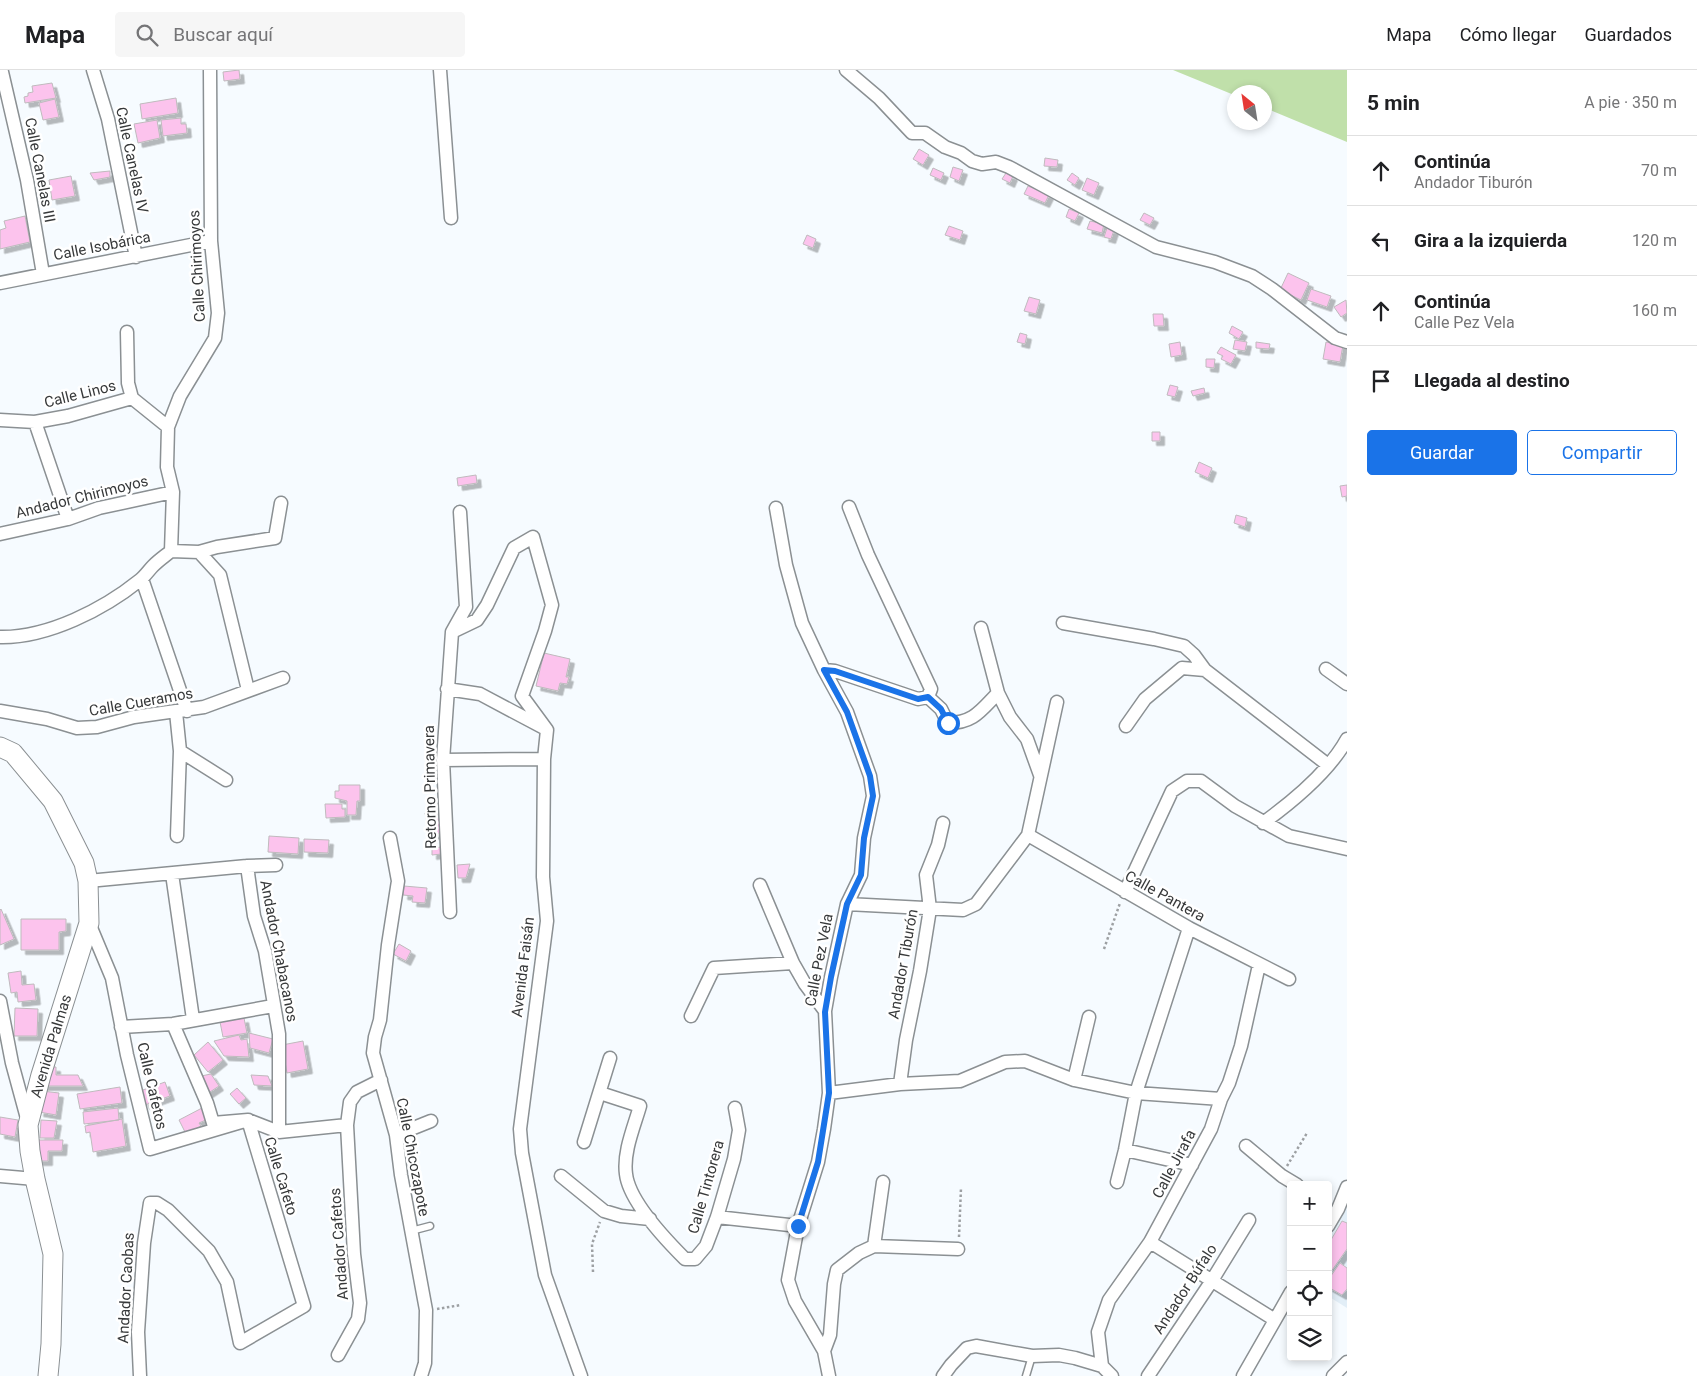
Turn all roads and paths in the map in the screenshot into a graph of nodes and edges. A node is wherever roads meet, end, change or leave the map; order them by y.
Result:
1 (93, 70) edge
2 (210, 70) edge
3 (440, 70) edge
4 (846, 70) edge
5 (5, 71) edge
6 (451, 218) dead end
7 (210, 241) junction
8 (136, 257) junction
9 (43, 274) junction
10 (0, 283) edge
11 (127, 332) dead end
12 (1347, 342) edge
13 (132, 398) junction
14 (0, 420) edge
15 (35, 422) junction
16 (168, 428) junction
17 (173, 492) junction
18 (281, 503) dead end
19 (849, 507) dead end
20 (776, 508) dead end
21 (460, 512) dead end
22 (68, 520) junction
23 (0, 534) edge
24 (171, 551) junction
25 (199, 552) junction
26 (142, 579) junction
27 (1063, 623) dead end
28 (981, 628) dead end
29 (452, 632) junction
30 (0, 637) edge
31 (1326, 669) dead end
32 (824, 670) junction
33 (1205, 670) junction
34 (283, 678) dead end
35 (1347, 684) edge
36 (447, 689) junction
37 (248, 690) junction
38 (998, 693) junction
39 (928, 697) junction
40 (1057, 702) dead end
41 (0, 711) edge
42 (181, 711) junction
43 (1126, 726) dead end
44 (547, 730) junction
45 (1347, 739) edge
46 (0, 747) edge
47 (180, 751) junction
48 (544, 759) junction
49 (443, 760) junction
50 (1328, 764) junction
51 (1040, 776) junction
52 (226, 780) dead end
53 (943, 822) dead end
54 (1263, 823) junction
55 (1028, 835) junction
56 (177, 836) dead end
57 (390, 838) dead end
58 (1347, 849) edge
59 (276, 865) dead end
60 (247, 866) junction
61 (172, 874) junction
62 (88, 880) junction
63 (760, 885) dead end
64 (1125, 892) junction
65 (847, 904) junction
66 (930, 909) junction
67 (450, 912) dead end
68 (89, 923) junction
69 (1188, 928) junction
70 (1104, 949) dead end
71 (793, 963) junction
72 (1259, 965) junction
73 (1289, 979) dead end
74 (0, 1000) edge
75 (273, 1006) junction
76 (825, 1012) junction
77 (691, 1016) dead end
78 (1090, 1017) dead end
79 (193, 1019) junction
80 (173, 1024) junction
81 (121, 1027) junction
82 (610, 1058) dead end
83 (381, 1080) junction
84 (1074, 1080) junction
85 (900, 1084) junction
86 (829, 1093) junction
87 (1136, 1093) junction
88 (600, 1094) junction
89 (1221, 1099) junction
90 (735, 1108) dead end
91 (248, 1120) junction
92 (430, 1121) dead end
93 (28, 1125) junction
94 (347, 1125) junction
95 (279, 1132) junction
96 (1307, 1133) dead end
97 (396, 1135) junction
98 (584, 1142) dead end
99 (1246, 1146) dead end
100 (1125, 1150) junction
101 (1192, 1165) junction
102 (0, 1176) edge
103 (560, 1176) dead end
104 (1282, 1176) junction
105 (35, 1179) junction
106 (1290, 1181) edge
107 (883, 1182) dead end
108 (1117, 1182) dead end
109 (1347, 1187) edge
110 (961, 1188) dead end
111 (150, 1203) joint
112 (1333, 1206) edge
113 (604, 1211) junction
114 (717, 1217) junction
115 (650, 1219) junction
116 (1249, 1220) dead end
117 (430, 1226) dead end
118 (798, 1226) junction
119 (411, 1231) junction
120 (1150, 1242) junction
121 (874, 1246) junction
122 (958, 1249) joint
123 (593, 1272) dead end
124 (1211, 1282) junction
125 (1287, 1299) edge
126 (461, 1305) dead end
127 (426, 1310) junction
128 (1275, 1320) junction
129 (824, 1351) junction
130 (338, 1355) dead end
131 (1032, 1356) junction
132 (1347, 1362) edge
133 (1102, 1366) junction
134 (48, 1376) edge
135 (140, 1376) edge
136 (421, 1376) edge
137 (581, 1376) edge
138 (829, 1376) edge
139 (943, 1376) edge
140 (1026, 1376) edge
141 (1112, 1376) edge
142 (1148, 1376) edge
143 (1243, 1376) edge
144 (1333, 1376) edge

1 - 8 street, Calle Canelas IV
2 - 7 street, Calle Chirimoyos
3 - 6 street
4 - 12 street
5 - 9 street, Calle Canelas III
7 - 8 street, Calle Isobárica
7 - 16 street, Calle Chirimoyos
8 - 9 street, Calle Isobárica
9 - 10 street, Calle Isobárica
11 - 13 street, Calle Linos
13 - 15 street, Calle Linos
13 - 16 street
14 - 15 street, Calle Linos
15 - 22 street
16 - 17 street, Calle Chirimoyos
17 - 22 street, Andador Chirimoyos
17 - 24 street, Calle Chirimoyos
18 - 25 street
19 - 39 street
20 - 32 street
21 - 29 street
22 - 23 street, Andador Chirimoyos
24 - 25 street
24 - 26 street
25 - 37 street
26 - 30 street
26 - 42 street
27 - 33 street
28 - 38 street
29 - 36 street, Retorno Primavera
29 - 44 street
31 - 35 street
32 - 39 street
32 - 65 street
33 - 43 street
33 - 50 street
34 - 37 street, Calle Cueramos
36 - 44 street
36 - 49 street, Retorno Primavera
37 - 42 street, Calle Cueramos
38 - 39 street
38 - 51 street
40 - 51 street
41 - 42 street, Calle Cueramos
42 - 47 street
44 - 48 street, Avenida Faisán
45 - 50 street
46 - 62 main road, Avenida Palmas
47 - 52 street
47 - 56 street
48 - 49 street
48 - 137 street, Avenida Faisán
49 - 67 street, Retorno Primavera
50 - 54 street
51 - 55 street
53 - 66 street, Andador Tiburón
54 - 58 street
54 - 64 street
55 - 64 street, Calle Pantera
55 - 66 street, Calle Pez Vela
57 - 83 street, Calle Chicozapote
59 - 60 street
60 - 61 street
60 - 75 street, Andador Chabacanos
61 - 62 street
61 - 79 street
62 - 68 main road, Avenida Palmas
63 - 71 street
64 - 69 street, Calle Pantera
64 - 70 path
65 - 66 street, Calle Pez Vela
65 - 76 street, Calle Pez Vela
66 - 85 street, Andador Tiburón
68 - 81 street, Calle Cafetos
68 - 93 main road, Avenida Palmas
69 - 72 street, Calle Pantera
69 - 87 street
71 - 76 street
71 - 77 street
72 - 73 street, Calle Pantera
72 - 89 street, Calle Jirafa
74 - 93 street
75 - 79 street
75 - 95 street, Andador Chabacanos
76 - 86 street, Calle Pez Vela
78 - 84 street
79 - 80 street
80 - 81 street
80 - 91 street
81 - 91 street, Calle Cafetos
82 - 88 street
83 - 94 street, Andador Cafetos
83 - 97 street, Calle Chicozapote
84 - 85 street
84 - 87 street
85 - 86 street
86 - 118 street, Calle Pez Vela
87 - 89 street
87 - 100 street
88 - 98 street
88 - 115 street, Calle Tintorera
89 - 101 street, Calle Jirafa
90 - 114 street, Calle Tintorera
91 - 95 street
91 - 111 street, Calle Cafeto
92 - 97 street
93 - 105 main road, Avenida Palmas
94 - 95 street
94 - 130 street, Andador Cafetos
96 - 104 path
97 - 119 street, Calle Chicozapote
99 - 104 street
100 - 101 street
100 - 108 street
101 - 120 street, Calle Jirafa
102 - 105 street
103 - 113 street
104 - 106 street
105 - 134 main road, Avenida Palmas
107 - 121 street
109 - 112 street
110 - 122 path
111 - 135 street, Andador Caobas
113 - 115 street
113 - 123 path
114 - 115 street, Calle Tintorera
114 - 118 street
116 - 124 street, Andador Búfalo
117 - 119 lane
118 - 129 street, Calle Pez Vela
119 - 127 street, Calle Chicozapote
120 - 124 street
120 - 133 street, Calle Jirafa
121 - 122 street
121 - 129 street
124 - 128 street
124 - 142 street, Andador Búfalo
125 - 128 street
126 - 127 path
127 - 136 street, Calle Chicozapote
128 - 143 street
129 - 138 street, Calle Pez Vela
131 - 133 street
131 - 139 street
131 - 140 lane
132 - 144 street
133 - 141 street

